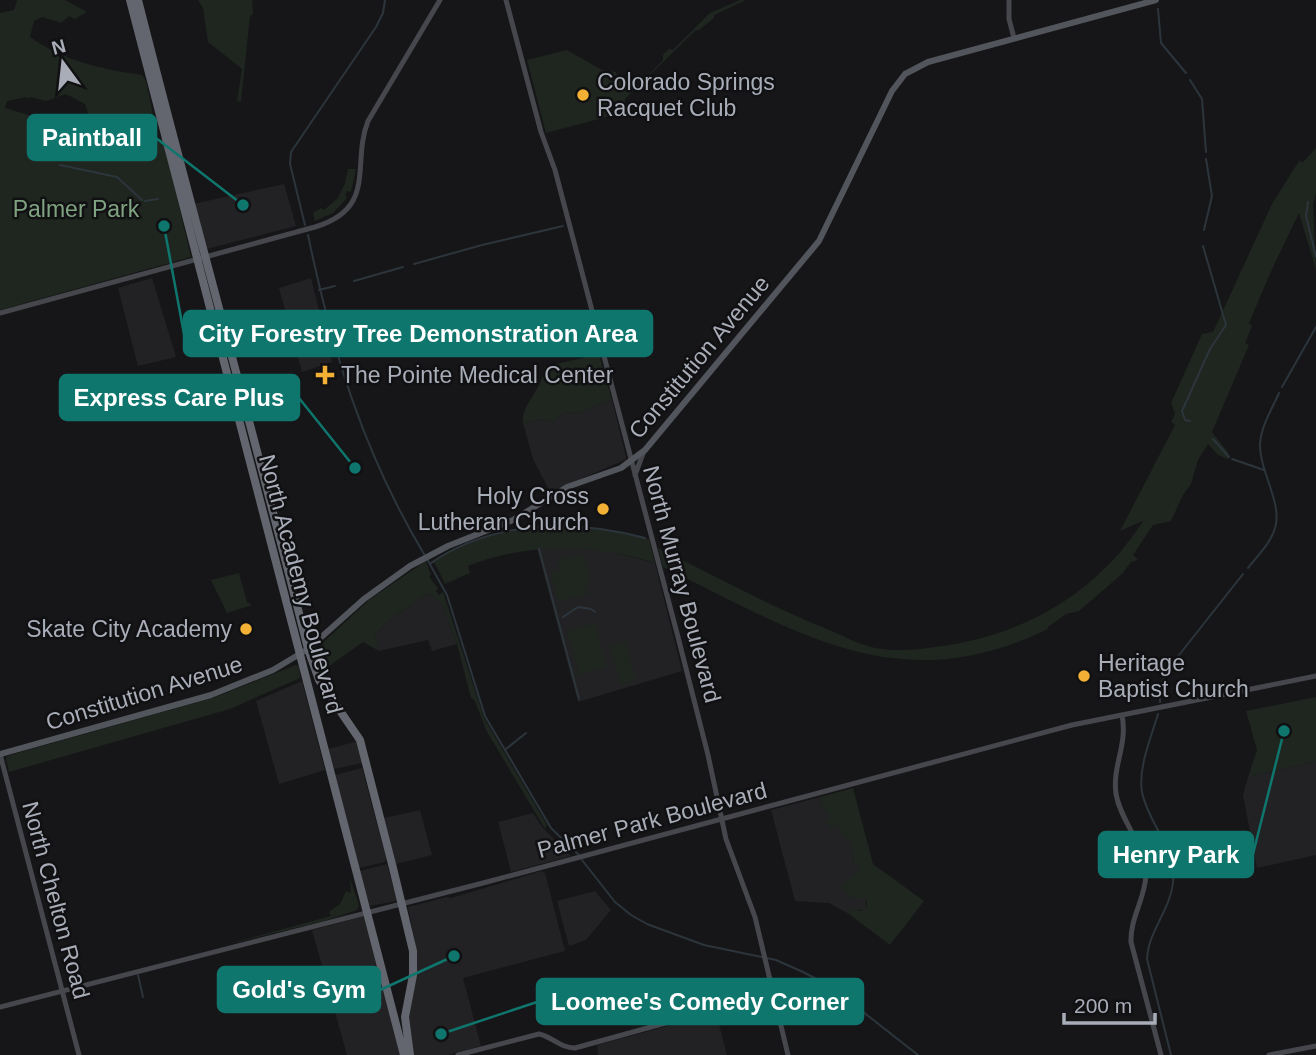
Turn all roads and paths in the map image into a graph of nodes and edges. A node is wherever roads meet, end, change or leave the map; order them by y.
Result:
1 (131, 0) edge
2 (138, 0) edge
3 (440, 0) edge
4 (506, 0) edge
5 (1009, 0) edge
6 (1156, 0) edge
7 (1014, 38) junction
8 (146, 59) junction
9 (162, 94) junction
10 (166, 134) junction
11 (181, 170) junction
12 (202, 259) junction
13 (0, 313) edge
14 (229, 379) junction
15 (249, 418) junction
16 (645, 450) junction
17 (632, 461) junction
18 (635, 475) junction
19 (308, 649) junction
20 (300, 654) junction
21 (1316, 676) edge
22 (1122, 715) junction
23 (0, 754) edge
24 (722, 819) junction
25 (402, 903) junction
26 (367, 913) junction
27 (61, 991) junction
28 (774, 993) junction
29 (0, 1007) edge
30 (1316, 1045) edge
31 (79, 1055) edge
32 (404, 1055) edge
33 (410, 1055) edge
34 (458, 1055) edge
35 (788, 1055) edge
36 (1161, 1055) edge
37 (1269, 1055) edge

1 - 8 highway, North Academy Boulevard
2 - 9 highway, North Academy Boulevard
3 - 12 main road
4 - 17 main road, North Murray Boulevard
5 - 7 main road
6 - 7 main road, Constitution Avenue
7 - 16 main road, Constitution Avenue
8 - 9 main road
8 - 10 highway, North Academy Boulevard
9 - 11 highway, North Academy Boulevard
10 - 11 main road
10 - 12 highway, North Academy Boulevard
11 - 12 highway, North Academy Boulevard
12 - 13 main road
12 - 14 highway, North Academy Boulevard
12 - 15 highway, North Academy Boulevard
14 - 15 highway
14 - 20 highway, North Academy Boulevard
15 - 19 highway, North Academy Boulevard
16 - 17 main road, Constitution Avenue
16 - 18 main road
17 - 18 main road, North Murray Boulevard
17 - 19 main road, Constitution Avenue
18 - 24 main road, North Murray Boulevard
19 - 20 main road, Constitution Avenue
19 - 25 highway, North Academy Boulevard
20 - 23 main road, Constitution Avenue
20 - 26 highway, North Academy Boulevard
21 - 22 main road, Palmer Park Boulevard
22 - 24 main road, Palmer Park Boulevard
22 - 36 main road
23 - 27 main road, North Chelton Road
24 - 25 main road, Palmer Park Boulevard
24 - 28 main road, North Murray Boulevard
25 - 26 main road, Palmer Park Boulevard
25 - 33 highway, North Academy Boulevard
26 - 27 main road, Palmer Park Boulevard
26 - 32 highway, North Academy Boulevard
27 - 29 main road, Palmer Park Boulevard
27 - 31 main road, North Chelton Road
28 - 34 main road
28 - 35 main road, North Murray Boulevard
30 - 37 main road

